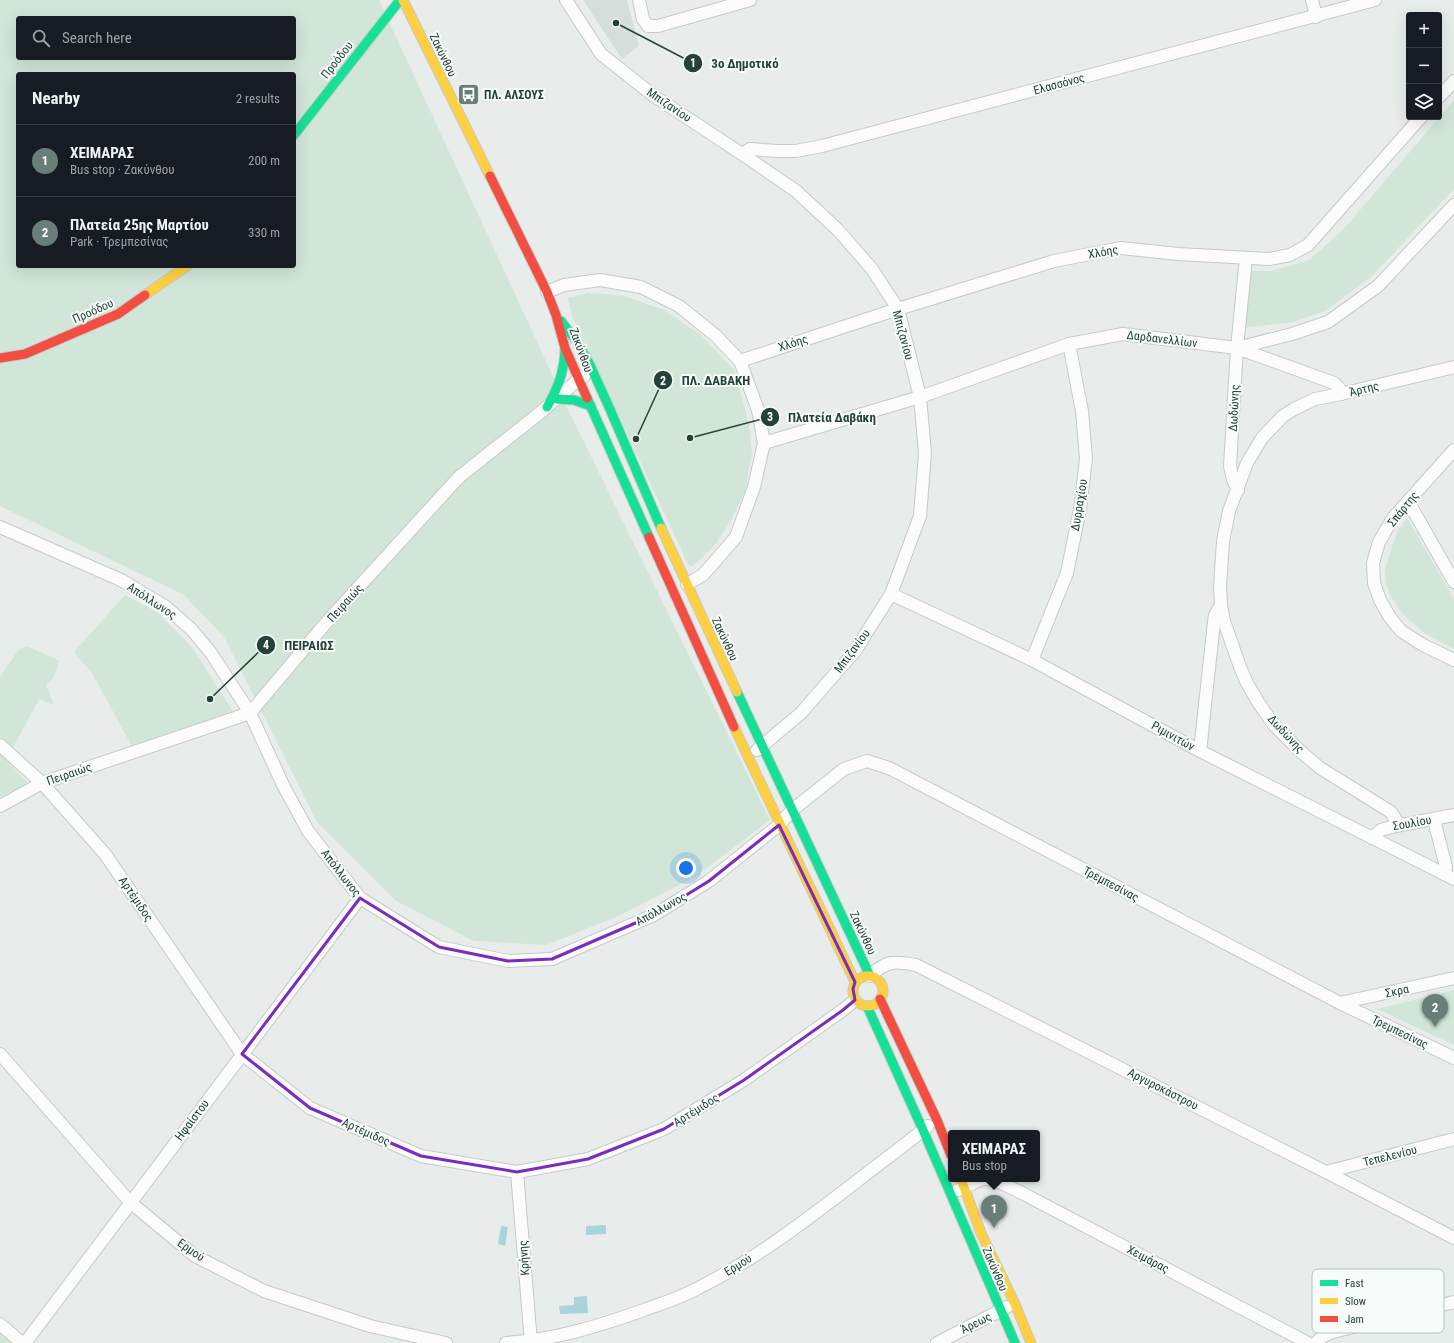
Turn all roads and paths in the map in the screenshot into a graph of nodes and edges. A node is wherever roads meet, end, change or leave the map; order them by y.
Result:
1 (401, 0) edge
2 (566, 0) edge
3 (639, 0) edge
4 (750, 0) edge
5 (1312, 0) edge
6 (1375, 0) edge
7 (1316, 17) junction
8 (1454, 81) edge
9 (1442, 94) edge
10 (1418, 120) edge
11 (296, 132) edge
12 (742, 154) junction
13 (1454, 205) edge
14 (1246, 258) junction
15 (184, 268) edge
16 (547, 292) junction
17 (898, 309) junction
18 (556, 315) junction
19 (1069, 344) junction
20 (565, 348) junction
21 (1237, 348) junction
22 (0, 358) edge
23 (740, 361) junction
24 (1454, 366) edge
25 (592, 371) junction
26 (578, 379) junction
27 (1341, 394) junction
28 (920, 397) junction
29 (556, 399) junction
30 (591, 406) junction
31 (547, 407) junction
32 (764, 443) junction
33 (1454, 450) edge
34 (1238, 490) junction
35 (1408, 501) junction
36 (0, 527) edge
37 (1452, 575) edge
38 (686, 584) junction
39 (891, 594) junction
40 (1221, 605) junction
41 (1032, 660) junction
42 (1454, 660) edge
43 (250, 713) junction
44 (0, 745) edge
45 (762, 747) junction
46 (1200, 751) junction
47 (747, 756) junction
48 (42, 783) junction
49 (0, 806) edge
50 (791, 811) junction
51 (1454, 815) edge
52 (1434, 820) junction
53 (779, 825) junction
54 (1399, 825) junction
55 (1372, 838) junction
56 (1449, 876) edge
57 (360, 898) junction
58 (870, 976) junction
59 (1454, 978) edge
60 (855, 982) junction
61 (880, 999) junction
62 (855, 1000) junction
63 (1340, 1003) junction
64 (866, 1006) junction
65 (0, 1054) edge
66 (242, 1054) junction
67 (1454, 1058) edge
68 (937, 1120) junction
69 (923, 1130) junction
70 (1454, 1139) edge
71 (948, 1148) edge
72 (517, 1172) junction
73 (1326, 1172) junction
74 (999, 1182) edge
75 (962, 1183) edge
76 (950, 1194) junction
77 (130, 1202) junction
78 (1454, 1238) edge
79 (1454, 1302) edge
80 (1015, 1304) junction
81 (1444, 1304) edge
82 (1000, 1310) junction
83 (0, 1324) edge
84 (1330, 1333) edge
85 (531, 1342) edge
86 (23, 1343) edge
87 (446, 1343) edge
88 (506, 1343) edge
89 (937, 1343) edge
90 (1015, 1343) edge
91 (1031, 1343) edge
92 (1308, 1343) edge
93 (1316, 1343) edge

1 - 11 street, Προόδου
1 - 16 street, Ζακύνθου
2 - 12 street, Μπιζανίου
3 - 4 street
5 - 7 street
6 - 7 street, Ελασσόνος
7 - 12 street, Ελασσόνος
8 - 9 street
10 - 14 street, Χλόης
12 - 17 street, Μπιζανίου
13 - 21 street, Δαρδανελλίων
14 - 17 street, Χλόης
14 - 21 street, Δωδώνης
15 - 22 street, Προόδου
16 - 18 street, Ζακύνθου
16 - 23 street
17 - 23 street, Χλόης
17 - 28 street, Μπιζανίου
18 - 20 street, Ζακύνθου
18 - 25 street, Ζακύνθου
19 - 21 street, Δαρδανελλίων
19 - 28 street, Δαρδανελλίων
19 - 41 street, Δυρραχίου
20 - 26 street, Ζακύνθου
20 - 31 street
21 - 27 street, Άρτης
21 - 34 street, Δωδώνης
23 - 32 street
24 - 27 street, Άρτης
25 - 26 street, Πειραιώς
25 - 38 street, Ζακύνθου
26 - 29 street, Πειραιώς
26 - 30 street, Ζακύνθου
27 - 34 street, Δωδώνης
28 - 32 street, Δαρδανελλίων
28 - 39 street, Μπιζανίου
29 - 30 street
29 - 31 street, Πειραιώς
30 - 47 street, Ζακύνθου
31 - 43 street, Πειραιώς
32 - 38 street
33 - 35 street, Σπάρτης
34 - 40 street, Δωδώνης
35 - 37 street
35 - 42 street, Σπάρτης
36 - 43 street, Απόλλωνος
38 - 45 street, Ζακύνθου
39 - 41 street, Ριμινιτών
39 - 45 street, Μπιζανίου
40 - 46 street, Δωδώνης
40 - 54 street, Δωδώνης
41 - 46 street, Ριμινιτών
43 - 48 street, Πειραιώς
43 - 57 street, Απόλλωνος
44 - 48 street, Αρτέμιδος
45 - 47 street, Μπιζανίου
45 - 50 street, Ζακύνθου
46 - 55 street, Ριμινιτών
47 - 53 street, Ζακύνθου
48 - 49 street, Πειραιώς
48 - 66 street, Αρτέμιδος
50 - 53 street, Τρεμπεσίνας
50 - 58 street, Ζακύνθου
50 - 63 street, Τρεμπεσίνας
51 - 52 street, Σουλίου
52 - 54 street, Σουλίου
52 - 56 street
53 - 57 street, Απόλλωνος
53 - 60 street, Ζακύνθου
54 - 55 street, Σουλίου
55 - 56 street, Ριμινιτών
57 - 66 street, Ηφαίστου
58 - 60 street
58 - 61 street
58 - 73 street, Αργυροκάστρου
59 - 63 street, Σκρα
60 - 62 street
61 - 64 street
61 - 68 street
62 - 64 street
62 - 72 street, Αρτέμιδος
63 - 67 street, Τρεμπεσίνας
64 - 69 street, Ζακύνθου
65 - 77 street, Ερμού
66 - 72 street, Αρτέμιδος
66 - 77 street, Ηφαίστου
68 - 69 street, Ερμού
68 - 71 street
69 - 76 street, Ζακύνθου
69 - 85 street, Ερμού
70 - 73 street, Τεπελενίου
72 - 85 street, Κρήνης
73 - 78 street, Αργυροκάστρου
74 - 92 street, Χειμάρας
75 - 76 street
75 - 80 street, Ζακύνθου
76 - 82 street, Ζακύνθου
77 - 86 street, Ηφαίστου
77 - 87 street, Ερμού
79 - 81 street
80 - 82 street, Άρεως
80 - 91 street, Ζακύνθου
82 - 89 street, Άρεως
82 - 90 street, Ζακύνθου
83 - 86 street
84 - 93 street
85 - 88 street, Ερμού

